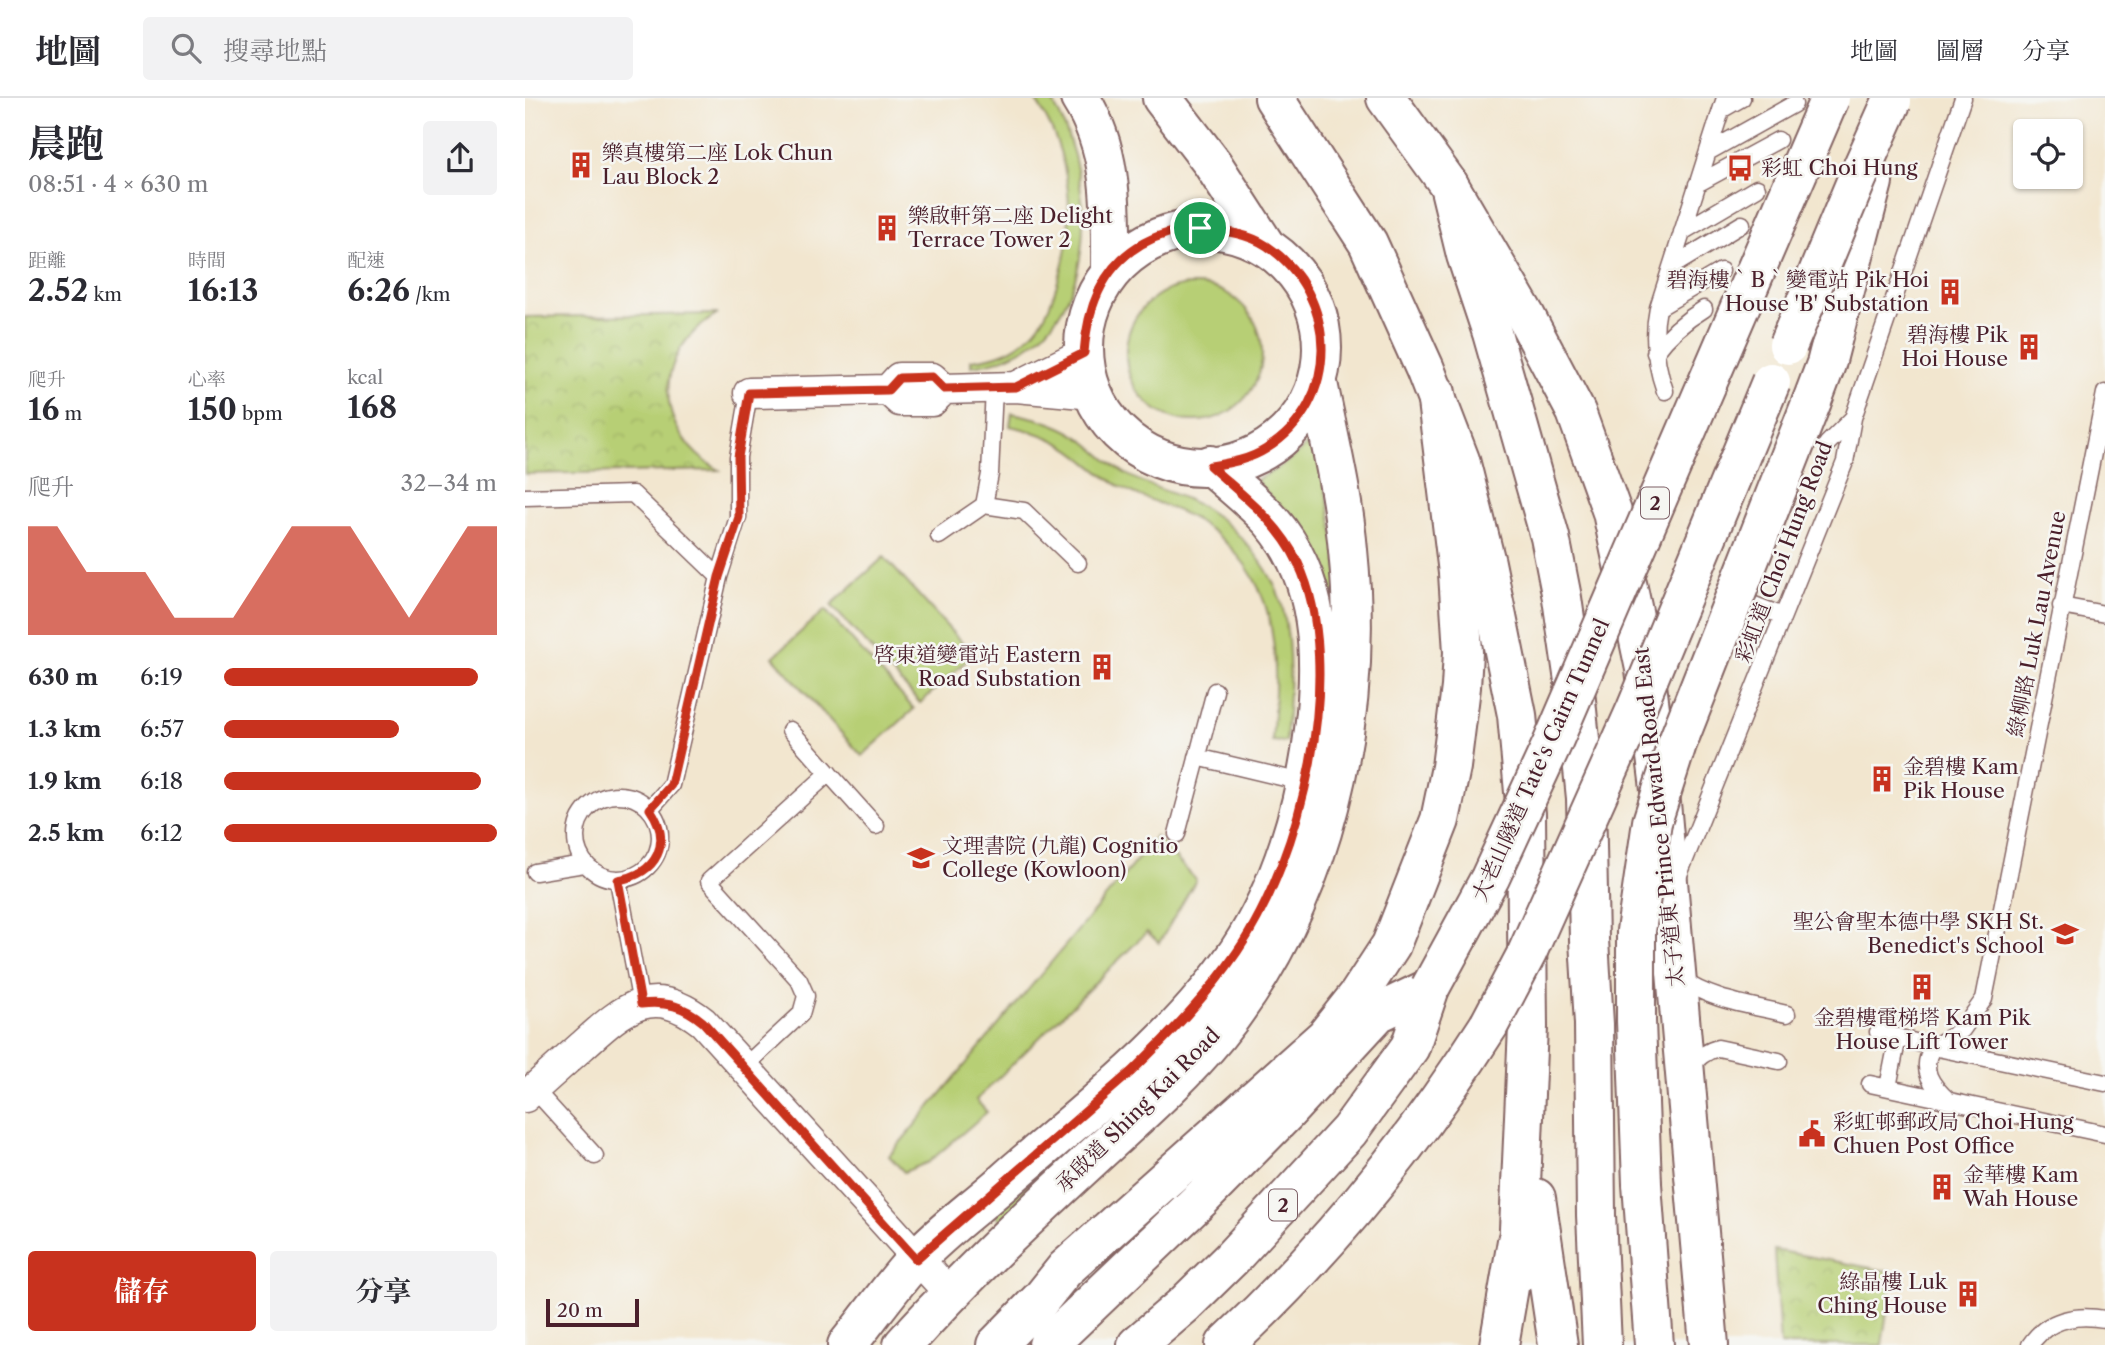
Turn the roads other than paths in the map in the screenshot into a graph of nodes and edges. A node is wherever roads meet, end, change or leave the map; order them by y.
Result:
1 (1080, 98) edge
2 (1162, 98) edge
3 (1274, 98) edge
4 (1385, 98) edge
5 (1742, 98) edge
6 (1963, 98) edge
7 (1893, 99) edge
8 (1812, 101) edge
9 (1723, 104) edge
10 (1778, 140) dead end
11 (1708, 152) junction
12 (1697, 184) junction
13 (1449, 185) junction
14 (1756, 188) dead end
15 (1742, 224) dead end
16 (1682, 232) junction
17 (1265, 245) junction
18 (1671, 267) junction
19 (1111, 271) junction
20 (1721, 271) dead end
21 (1658, 308) junction
22 (1704, 309) dead end
23 (1084, 353) junction
24 (1655, 353) junction
25 (1318, 383) junction
26 (1005, 388) junction
27 (1665, 391) dead end
28 (749, 393) joint
29 (1436, 393) junction
30 (2105, 393) edge
31 (1094, 394) junction
32 (2103, 417) edge
33 (1853, 418) junction
34 (1827, 444) dead end
35 (1210, 466) junction
36 (525, 497) edge
37 (984, 505) junction
38 (939, 536) dead end
39 (1078, 563) dead end
40 (719, 577) junction
41 (1730, 595) dead end
42 (2061, 606) junction
43 (2105, 614) edge
44 (1783, 616) junction
45 (1215, 691) dead end
46 (790, 730) dead end
47 (1197, 757) junction
48 (829, 773) junction
49 (1306, 783) junction
50 (650, 809) junction
51 (876, 825) dead end
52 (1177, 834) dead end
53 (585, 864) junction
54 (535, 872) dead end
55 (618, 880) junction
56 (1670, 897) junction
57 (1678, 976) junction
58 (1430, 988) junction
59 (641, 1004) junction
60 (1787, 1014) dead end
61 (1878, 1032) dead end
62 (1898, 1037) junction
63 (1933, 1046) junction
64 (1779, 1060) dead end
65 (744, 1067) junction
66 (1685, 1072) junction
67 (2105, 1083) edge
68 (1870, 1084) dead end
69 (1888, 1087) junction
70 (530, 1093) edge
71 (1950, 1102) junction
72 (1523, 1119) junction
73 (2105, 1134) edge
74 (595, 1156) dead end
75 (1517, 1241) junction
76 (916, 1259) junction
77 (950, 1294) junction
78 (2105, 1319) edge
79 (847, 1345) edge
80 (904, 1345) edge
81 (996, 1345) edge
82 (1048, 1345) edge
83 (1137, 1345) edge
84 (1225, 1345) edge
85 (1499, 1345) edge
86 (1515, 1345) edge
87 (1558, 1345) edge
88 (1602, 1345) edge
89 (1654, 1345) edge
90 (1709, 1345) edge
91 (2030, 1345) edge

1 - 19 main road
2 - 17 main road
3 - 29 main road
4 - 13 main road, 太子道東 Prince Edward Road East
5 - 9 lane
6 - 33 lane, 彩虹道 Choi Hung Road
7 - 84 main road, bridge
7 - 89 main road, bridge
8 - 11 lane
8 - 58 main road, 大老山隧道 Tate's Cairn Tunnel / 2, bridge
9 - 11 lane
10 - 12 lane
11 - 12 lane
12 - 16 lane
13 - 56 main road, 太子道東 Prince Edward Road East
13 - 88 main road
14 - 16 lane
15 - 18 lane
16 - 18 lane
17 - 19 main road
17 - 25 main road
18 - 21 lane
19 - 23 main road
20 - 21 lane
21 - 24 lane
22 - 24 lane
23 - 26 street
23 - 31 main road
24 - 27 lane
25 - 35 main road
25 - 77 main road, 承啟道 Shing Kai Road
26 - 28 street
26 - 31 street
26 - 37 lane
28 - 40 lane
29 - 72 main road
29 - 81 main road
30 - 32 lane, 綠柳路 Luk Lau Avenue
31 - 35 main road
32 - 42 lane, 綠柳路 Luk Lau Avenue
33 - 34 lane
33 - 44 lane, 彩虹道 Choi Hung Road
35 - 49 main road, 承啟道 Shing Kai Road
36 - 40 lane
37 - 38 lane
37 - 39 lane
40 - 50 lane
41 - 44 lane
42 - 43 lane
42 - 63 lane, 綠柳路 Luk Lau Avenue
44 - 56 lane, 彩虹道 Choi Hung Road
45 - 47 lane
46 - 48 lane
47 - 49 lane
47 - 52 lane
48 - 51 lane
48 - 65 lane
49 - 76 main road, 承啟道 Shing Kai Road
50 - 53 lane
50 - 55 lane
53 - 54 lane
53 - 55 lane
55 - 59 lane
56 - 57 main road, 太子道東 Prince Edward Road East
57 - 60 lane
57 - 66 main road, 太子道東 Prince Edward Road East
58 - 82 main road
58 - 83 main road, 大老山隧道 Tate's Cairn Tunnel / 2
59 - 65 street
59 - 70 street
61 - 62 lane
62 - 63 lane
62 - 69 lane
63 - 67 lane
63 - 71 lane
64 - 66 lane
65 - 76 street
66 - 90 main road, 太子道東 Prince Edward Road East
68 - 69 lane
69 - 71 lane
70 - 74 lane
71 - 73 lane
72 - 75 main road
72 - 87 main road
75 - 85 main road
75 - 86 main road
76 - 77 street
76 - 79 main road, 承啟道 Shing Kai Road
77 - 80 main road, 承啟道 Shing Kai Road
78 - 91 lane

